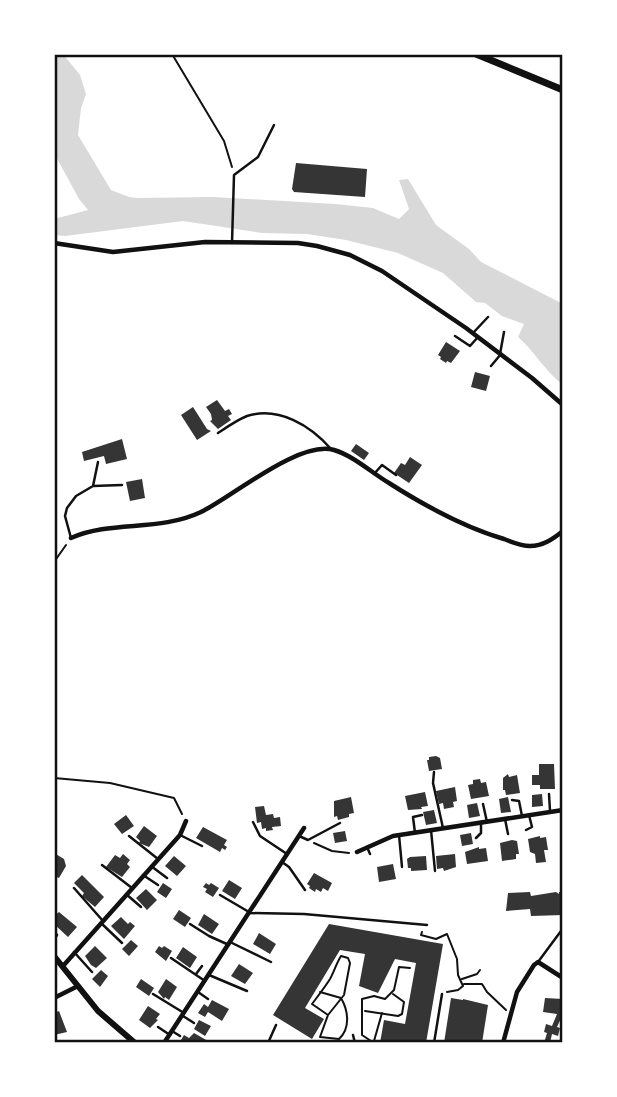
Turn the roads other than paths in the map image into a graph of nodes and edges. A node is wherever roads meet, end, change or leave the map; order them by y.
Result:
1 (476, 54) edge
2 (563, 90) edge
3 (274, 125) dead end
4 (54, 243) edge
5 (232, 243) junction
6 (488, 317) dead end
7 (504, 332) dead end
8 (475, 335) junction
9 (455, 336) dead end
10 (500, 354) junction
11 (491, 366) dead end
12 (563, 405) edge
13 (218, 433) dead end
14 (331, 449) junction
15 (98, 462) dead end
16 (374, 474) junction
17 (396, 475) dead end
18 (122, 485) dead end
19 (93, 486) junction
20 (563, 531) edge
21 (71, 538) joint
22 (434, 772) dead end
23 (549, 794) dead end
24 (512, 800) dead end
25 (483, 804) dead end
26 (563, 810) edge
27 (550, 811) junction
28 (422, 815) dead end
29 (530, 815) junction
30 (522, 816) junction
31 (505, 819) junction
32 (186, 821) road end
33 (253, 822) dead end
34 (484, 822) junction
35 (341, 823) dead end
36 (304, 828) dead end
37 (443, 828) junction
38 (431, 830) junction
39 (526, 830) dead end
40 (415, 833) junction
41 (508, 834) dead end
42 (180, 835) junction
43 (399, 835) junction
44 (129, 836) dead end
45 (299, 836) junction
46 (476, 838) dead end
47 (202, 846) dead end
48 (368, 847) junction
49 (357, 852) road end
50 (287, 854) junction
51 (370, 854) dead end
52 (158, 859) junction
53 (282, 862) junction
54 (102, 866) dead end
55 (151, 866) junction
56 (402, 867) dead end
57 (435, 871) dead end
58 (143, 875) junction
59 (167, 878) dead end
60 (158, 885) dead end
61 (74, 888) dead end
62 (132, 888) junction
63 (305, 890) dead end
64 (126, 894) junction
65 (219, 895) dead end
66 (141, 907) dead end
67 (249, 912) junction
68 (102, 922) junction
69 (190, 924) dead end
70 (425, 925) road end
71 (561, 931) edge
72 (54, 932) edge
73 (54, 940) edge
74 (122, 943) dead end
75 (229, 944) junction
76 (75, 952) junction
77 (54, 956) edge
78 (171, 958) dead end
79 (271, 962) dead end
80 (538, 962) junction
81 (63, 966) junction
82 (202, 966) dead end
83 (92, 972) dead end
84 (196, 974) junction
85 (209, 975) junction
86 (563, 978) edge
87 (205, 981) junction
88 (78, 986) junction
89 (247, 991) dead end
90 (198, 992) junction
91 (153, 994) dead end
92 (442, 994) road end
93 (54, 998) edge
94 (208, 999) dead end
95 (183, 1015) junction
96 (194, 1023) dead end
97 (276, 1026) dead end
98 (158, 1027) dead end
99 (171, 1033) junction
100 (353, 1035) dead end
101 (180, 1036) dead end
102 (135, 1043) edge
103 (164, 1043) edge
104 (268, 1043) edge
105 (355, 1043) edge
106 (434, 1043) edge
107 (503, 1043) edge

1 - 2 main road
3 - 5 lane
4 - 5 street
5 - 8 street
6 - 8 lane
7 - 10 lane
8 - 9 lane
8 - 10 street
10 - 11 lane
10 - 12 street
13 - 14 lane
14 - 16 street
14 - 21 street
15 - 19 lane
16 - 17 lane
16 - 20 street
18 - 19 lane
19 - 21 lane
22 - 37 lane
23 - 27 lane
24 - 30 lane
25 - 34 lane
26 - 27 street
27 - 29 street
28 - 40 lane
29 - 30 street
29 - 39 lane
30 - 31 street
31 - 34 street
31 - 41 lane
32 - 42 street
33 - 50 lane
34 - 37 street
34 - 46 lane
35 - 45 lane
36 - 45 street
37 - 38 street
38 - 40 street
38 - 57 lane
40 - 43 street
42 - 47 lane
42 - 52 street
43 - 48 street
43 - 56 lane
44 - 52 lane
45 - 50 street
48 - 49 street
48 - 51 lane
50 - 53 street
52 - 55 street
53 - 63 lane
53 - 67 street
54 - 62 lane
55 - 58 street
55 - 59 lane
58 - 60 lane
58 - 62 street
61 - 68 lane
62 - 64 street
64 - 66 lane
64 - 68 street
65 - 67 lane
67 - 70 lane
67 - 75 street
68 - 74 lane
68 - 76 street
69 - 75 lane
71 - 80 lane
72 - 73 lane
75 - 79 lane
75 - 85 street
76 - 81 street
76 - 83 lane
77 - 81 main road
78 - 84 lane
80 - 86 street
80 - 107 street
81 - 88 main road
82 - 84 lane
84 - 87 lane
85 - 87 street
85 - 89 lane
87 - 90 street
88 - 93 street
88 - 102 main road
90 - 94 lane
90 - 95 street
91 - 95 lane
92 - 106 lane
95 - 96 lane
95 - 99 street
97 - 104 lane
98 - 99 lane
99 - 101 lane
99 - 103 street
100 - 105 lane

